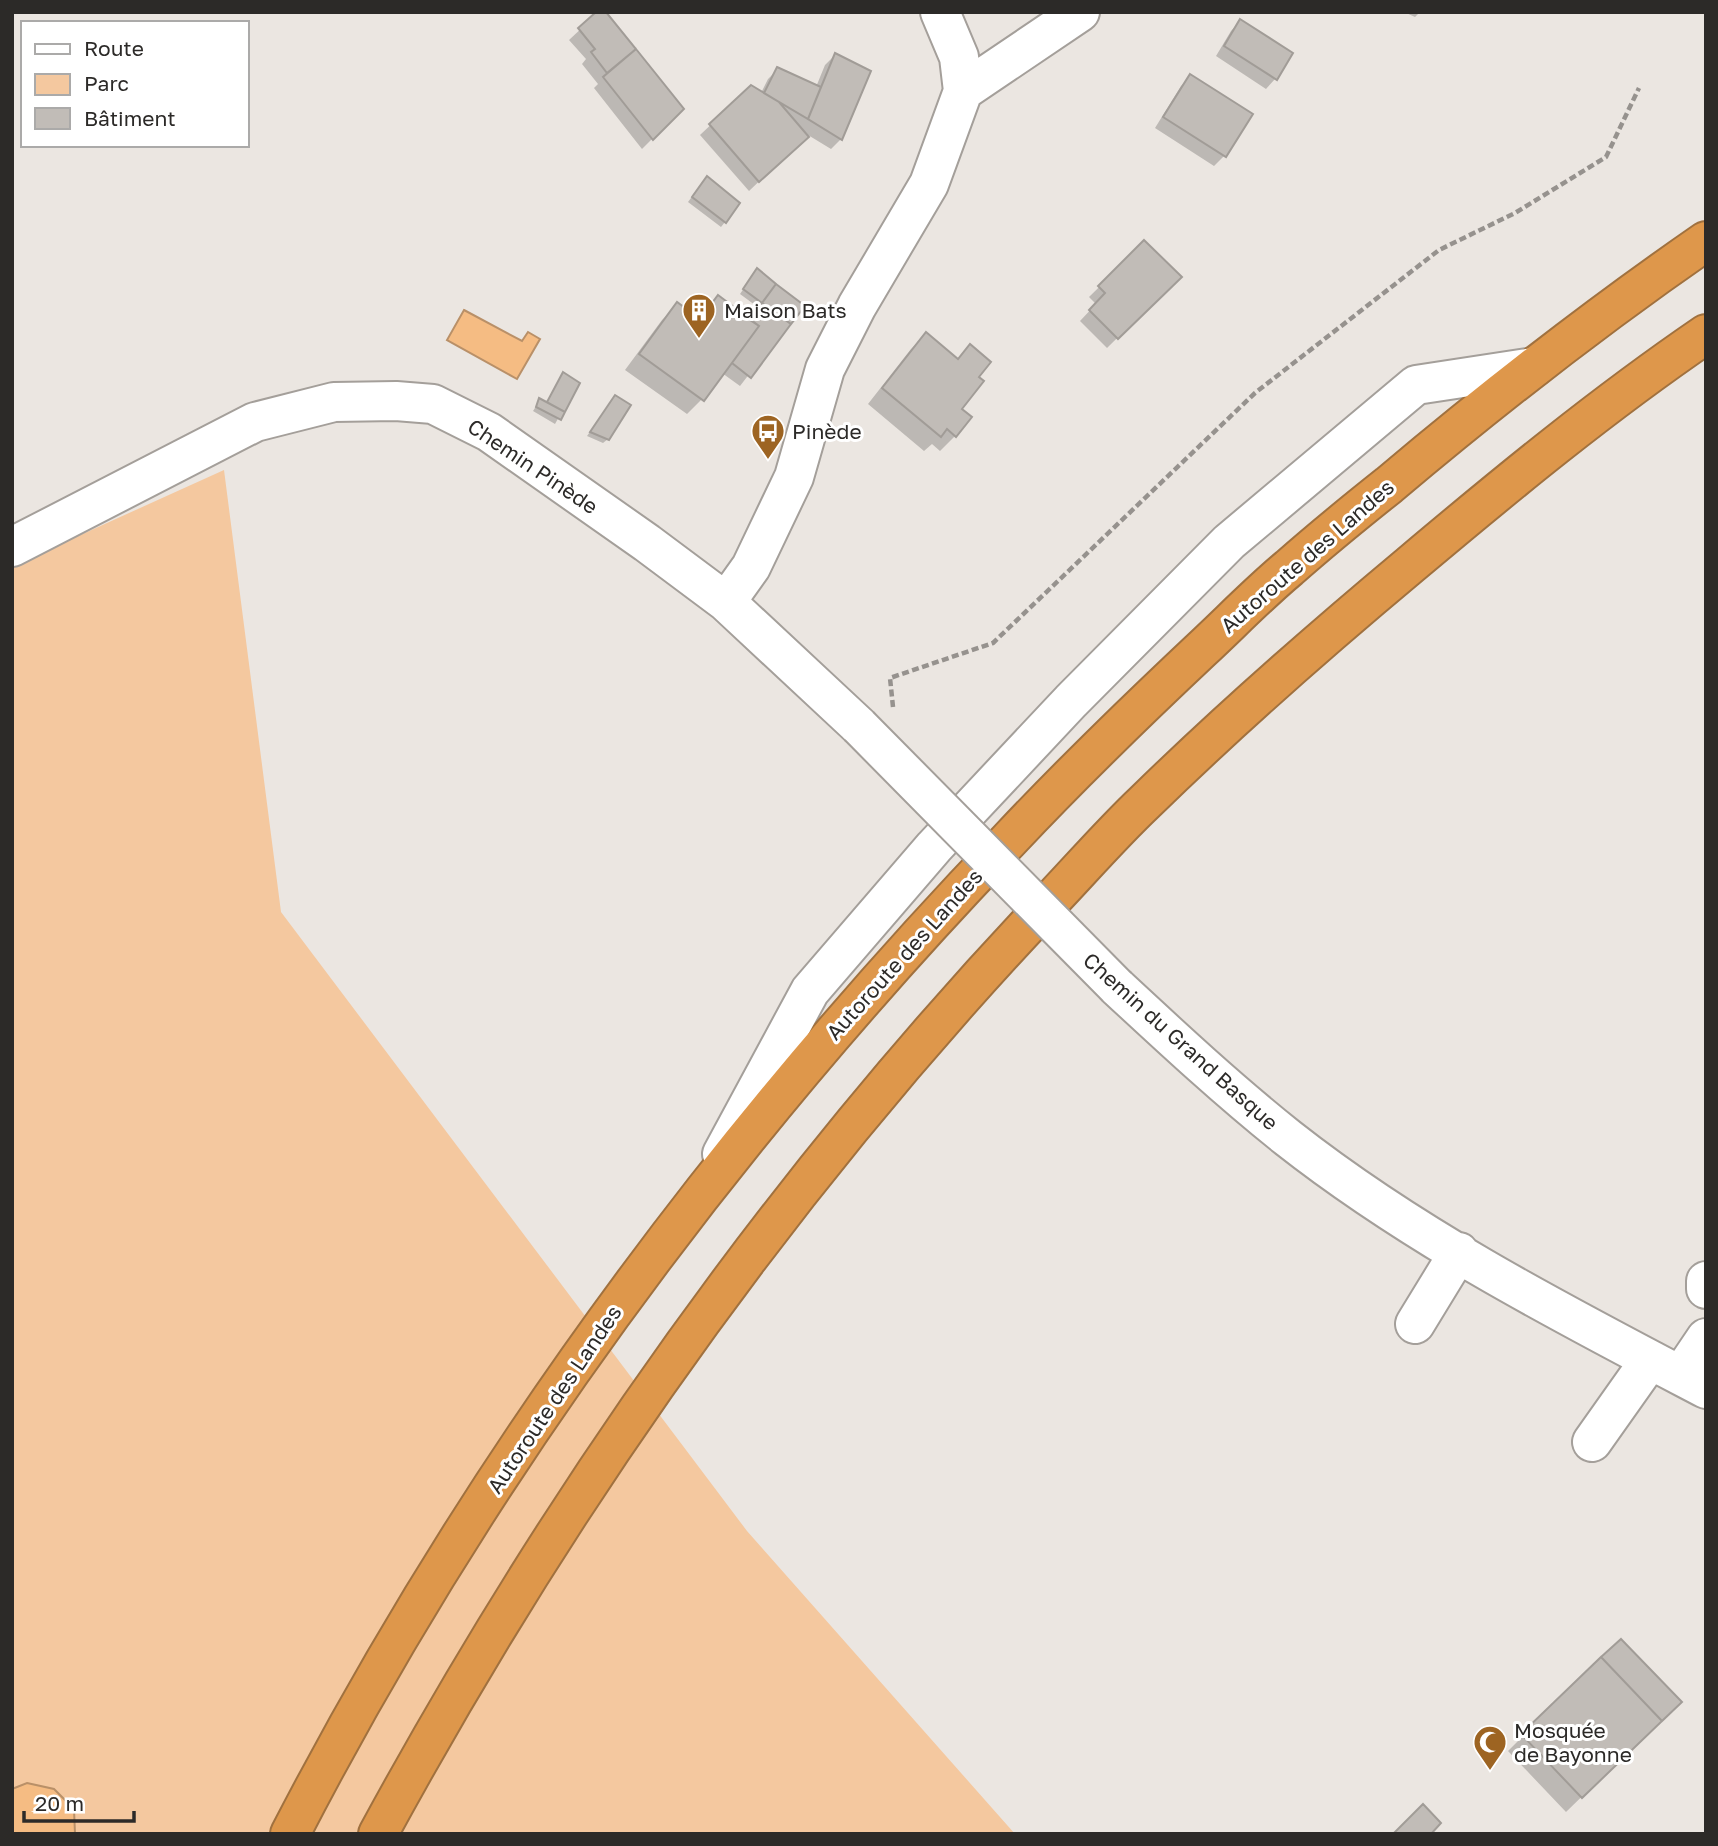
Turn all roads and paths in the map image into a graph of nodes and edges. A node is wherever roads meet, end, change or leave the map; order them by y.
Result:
1 (940, 12) edge
2 (1080, 12) edge
3 (1639, 88) dead end
4 (963, 91) junction
5 (1706, 241) edge
6 (1706, 334) edge
7 (1534, 367) junction
8 (12, 547) edge
9 (726, 602) junction
10 (877, 722) junction
11 (703, 1191) junction
12 (1459, 1252) junction
13 (1706, 1281) edge
14 (1706, 1289) edge
15 (1415, 1324) dead end
16 (1706, 1338) edge
17 (1679, 1374) edge
18 (1592, 1442) dead end
19 (290, 1834) edge
20 (378, 1834) edge

1 - 4 street
2 - 4 street
3 - 10 path
4 - 9 street
5 - 7 highway, Autoroute des Landes
6 - 20 highway
7 - 11 highway, Autoroute des Landes
7 - 11 street
8 - 9 street, Chemin Pinède
9 - 10 street, Chemin du Grand Basque
10 - 12 street, Chemin du Grand Basque, bridge
11 - 19 highway, Autoroute des Landes
12 - 15 street
12 - 17 street, Chemin du Grand Basque
13 - 14 street
16 - 17 street
17 - 18 street

